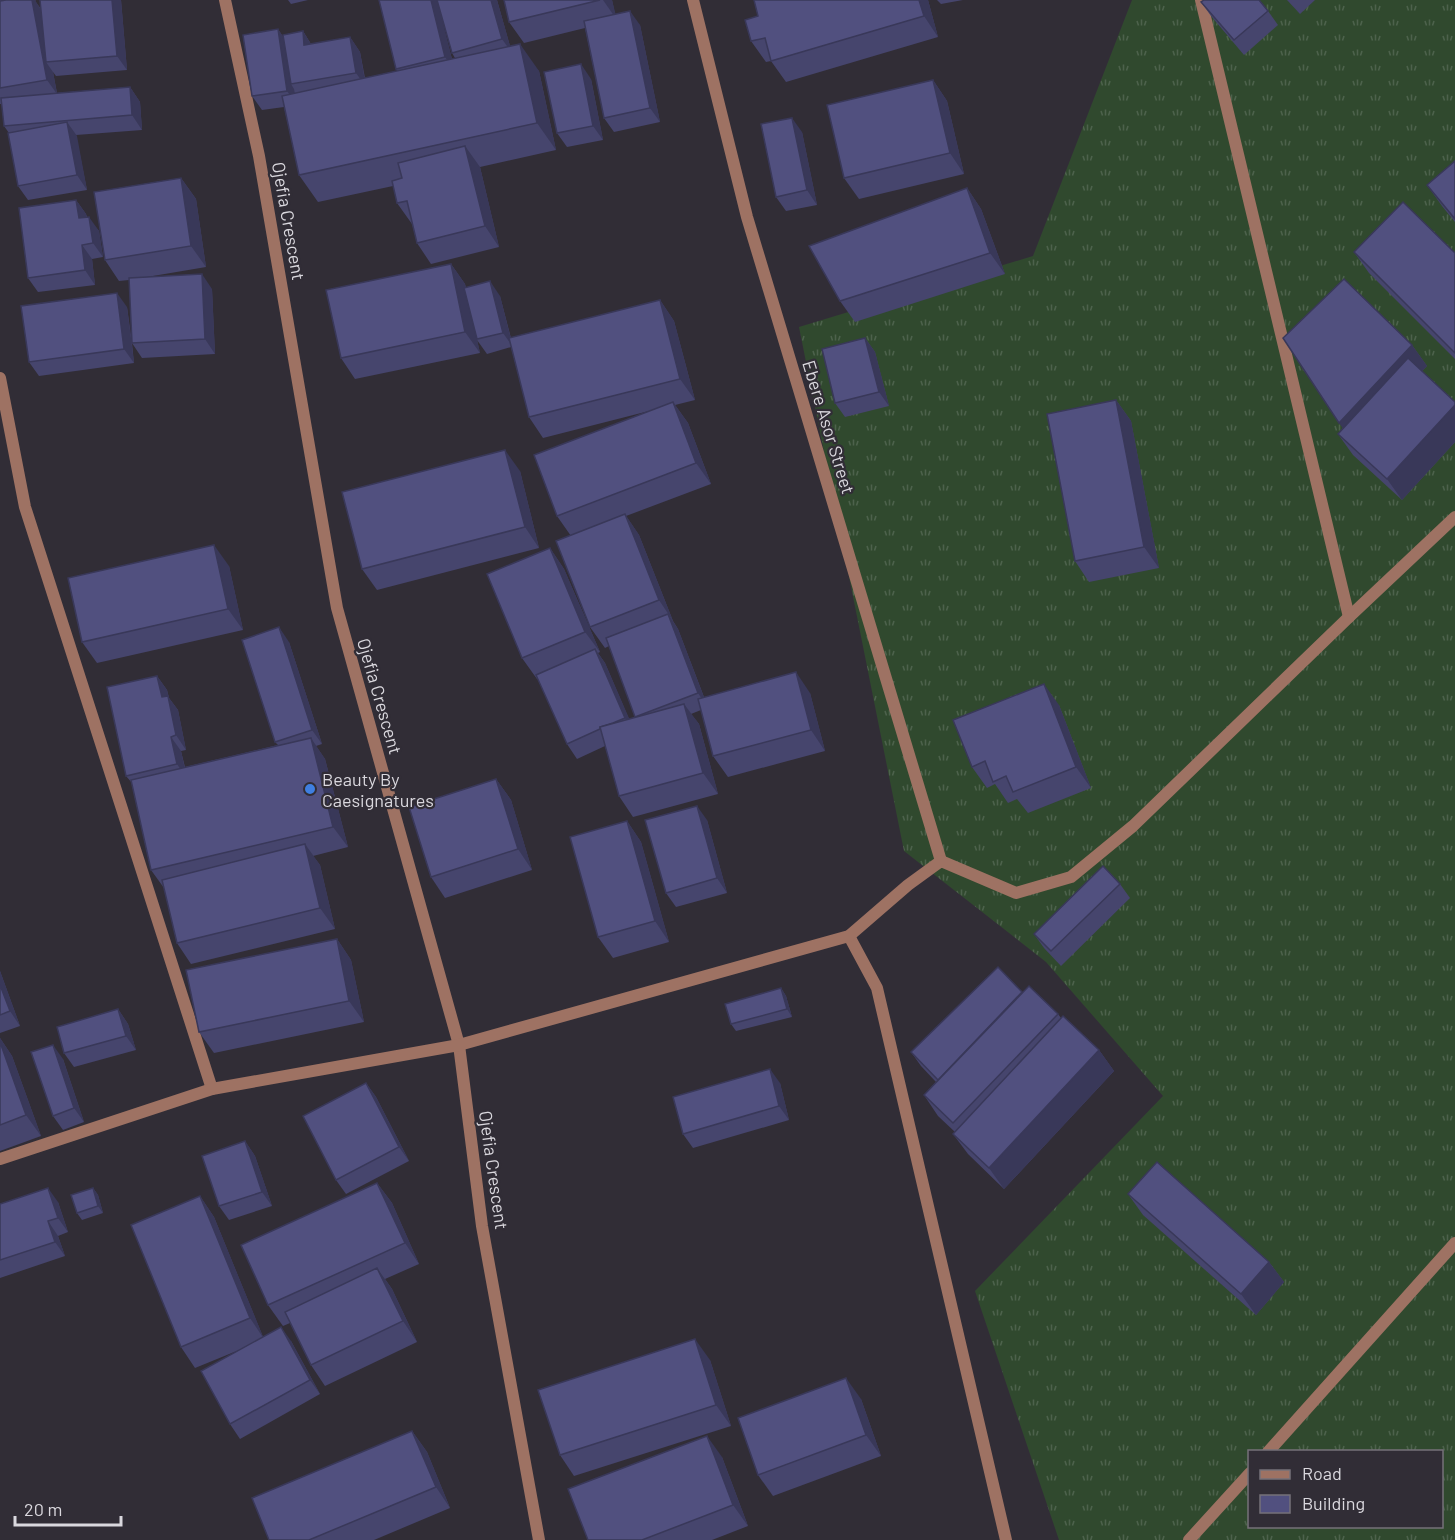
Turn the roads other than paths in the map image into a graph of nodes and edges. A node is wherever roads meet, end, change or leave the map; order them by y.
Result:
1 (225, 0) edge
2 (693, 0) edge
3 (1201, 0) edge
4 (0, 378) edge
5 (1455, 517) edge
6 (1349, 617) junction
7 (941, 861) junction
8 (849, 936) junction
9 (459, 1045) junction
10 (212, 1089) junction
11 (0, 1159) edge
12 (1455, 1243) edge
13 (1270, 1450) edge
14 (1248, 1475) edge
15 (539, 1540) edge
16 (1006, 1540) edge
17 (1189, 1540) edge

1 - 9 street, Ojefia Crescent
2 - 7 street, Ebere Asor Street
3 - 6 street
4 - 10 street
5 - 6 street
6 - 7 street
7 - 8 street
8 - 9 street
8 - 16 street
9 - 10 street
9 - 15 street, Ojefia Crescent
10 - 11 street
12 - 13 street
14 - 17 street

